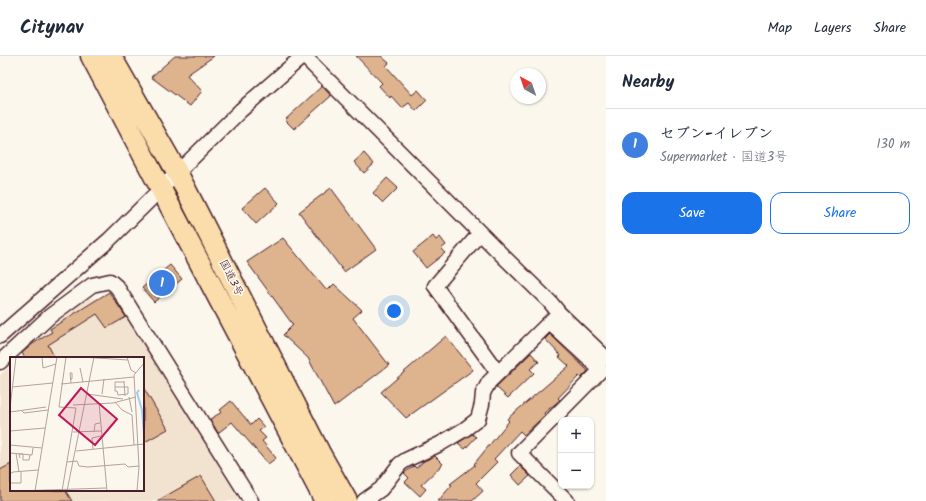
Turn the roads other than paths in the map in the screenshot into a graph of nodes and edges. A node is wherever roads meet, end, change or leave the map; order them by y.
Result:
1 (304, 56) edge
2 (104, 58) edge
3 (177, 172) junction
4 (161, 188) junction
5 (480, 233) junction
6 (554, 318) junction
7 (0, 336) edge
8 (606, 358) edge
9 (0, 362) edge
10 (498, 373) junction
11 (251, 501) edge
12 (325, 501) edge
13 (347, 501) edge
14 (364, 501) edge
15 (567, 501) edge

1 - 3 street
1 - 5 street
2 - 3 highway, 国道3号
2 - 4 highway, 国道3号
3 - 4 street
3 - 13 highway, 国道3号
4 - 7 street
4 - 12 highway, 国道3号
5 - 6 street
5 - 10 street
6 - 8 street
6 - 10 street
6 - 15 street
9 - 11 street
10 - 14 street

